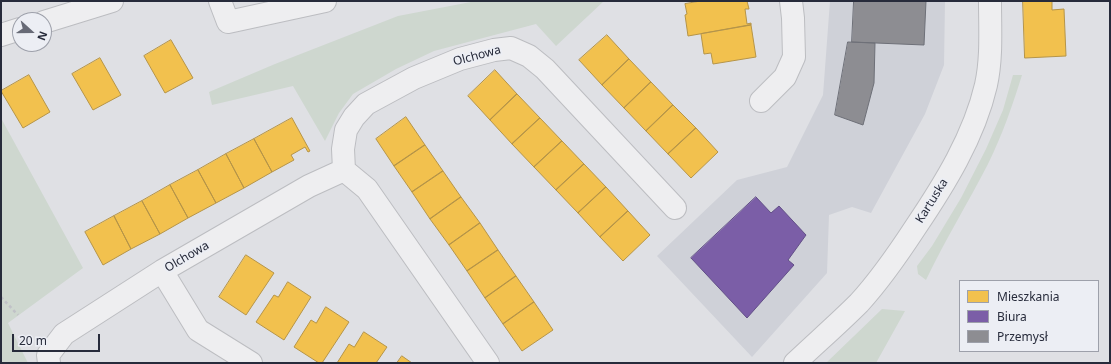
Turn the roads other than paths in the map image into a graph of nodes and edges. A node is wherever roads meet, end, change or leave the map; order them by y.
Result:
1 (112, 1) edge
2 (220, 1) edge
3 (325, 1) edge
4 (790, 1) edge
5 (990, 1) edge
6 (52, 20) edge
7 (12, 32) edge
8 (1, 35) edge
9 (761, 101) dead end
10 (344, 170) junction
11 (675, 208) dead end
12 (162, 271) junction
13 (49, 363) edge
14 (251, 363) edge
15 (488, 363) edge
16 (795, 363) edge

1 - 6 street
2 - 3 street
4 - 9 street
5 - 16 street, Kartuska
7 - 8 street
10 - 11 street, Olchowa
10 - 12 street, Olchowa
10 - 15 street
12 - 13 street, Olchowa
12 - 14 street

